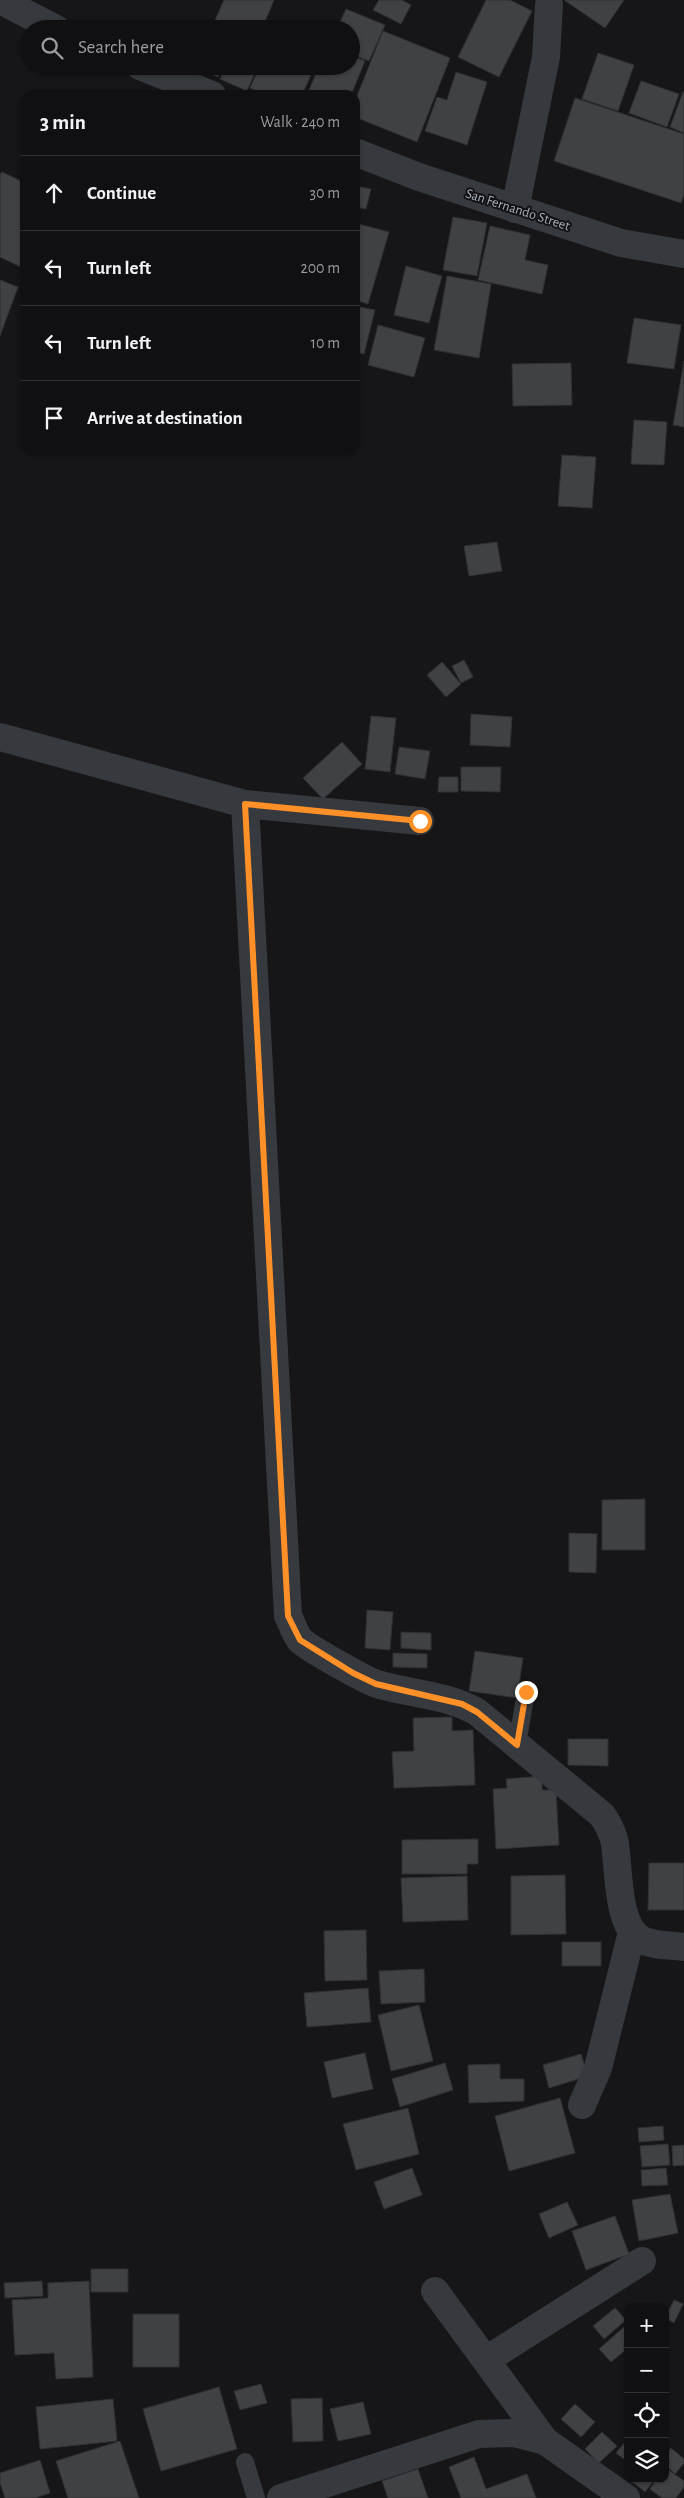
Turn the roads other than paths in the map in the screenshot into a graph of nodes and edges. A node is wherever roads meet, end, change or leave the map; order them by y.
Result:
1 (0, 0) edge
2 (549, 5) dead end
3 (39, 20) edge
4 (162, 75) edge
5 (200, 90) edge
6 (360, 154) edge
7 (515, 209) junction
8 (684, 254) edge
9 (0, 737) edge
10 (245, 804) junction
11 (420, 821) dead end
12 (526, 1692) dead end
13 (517, 1745) junction
14 (632, 1932) junction
15 (684, 1947) edge
16 (582, 2105) dead end
17 (642, 2261) dead end
18 (435, 2291) dead end
19 (486, 2360) junction
20 (544, 2441) junction
21 (245, 2462) dead end
22 (256, 2498) edge
23 (281, 2498) edge
24 (626, 2498) edge

1 - 3 street
2 - 7 street
4 - 5 street
6 - 7 street, San Fernando Street
7 - 8 street, San Fernando Street
9 - 10 street
10 - 11 street
10 - 13 street
12 - 13 lane
13 - 14 street
14 - 15 street
14 - 16 street
17 - 19 street
18 - 19 street
19 - 20 street
20 - 23 street
20 - 24 street
21 - 22 lane

